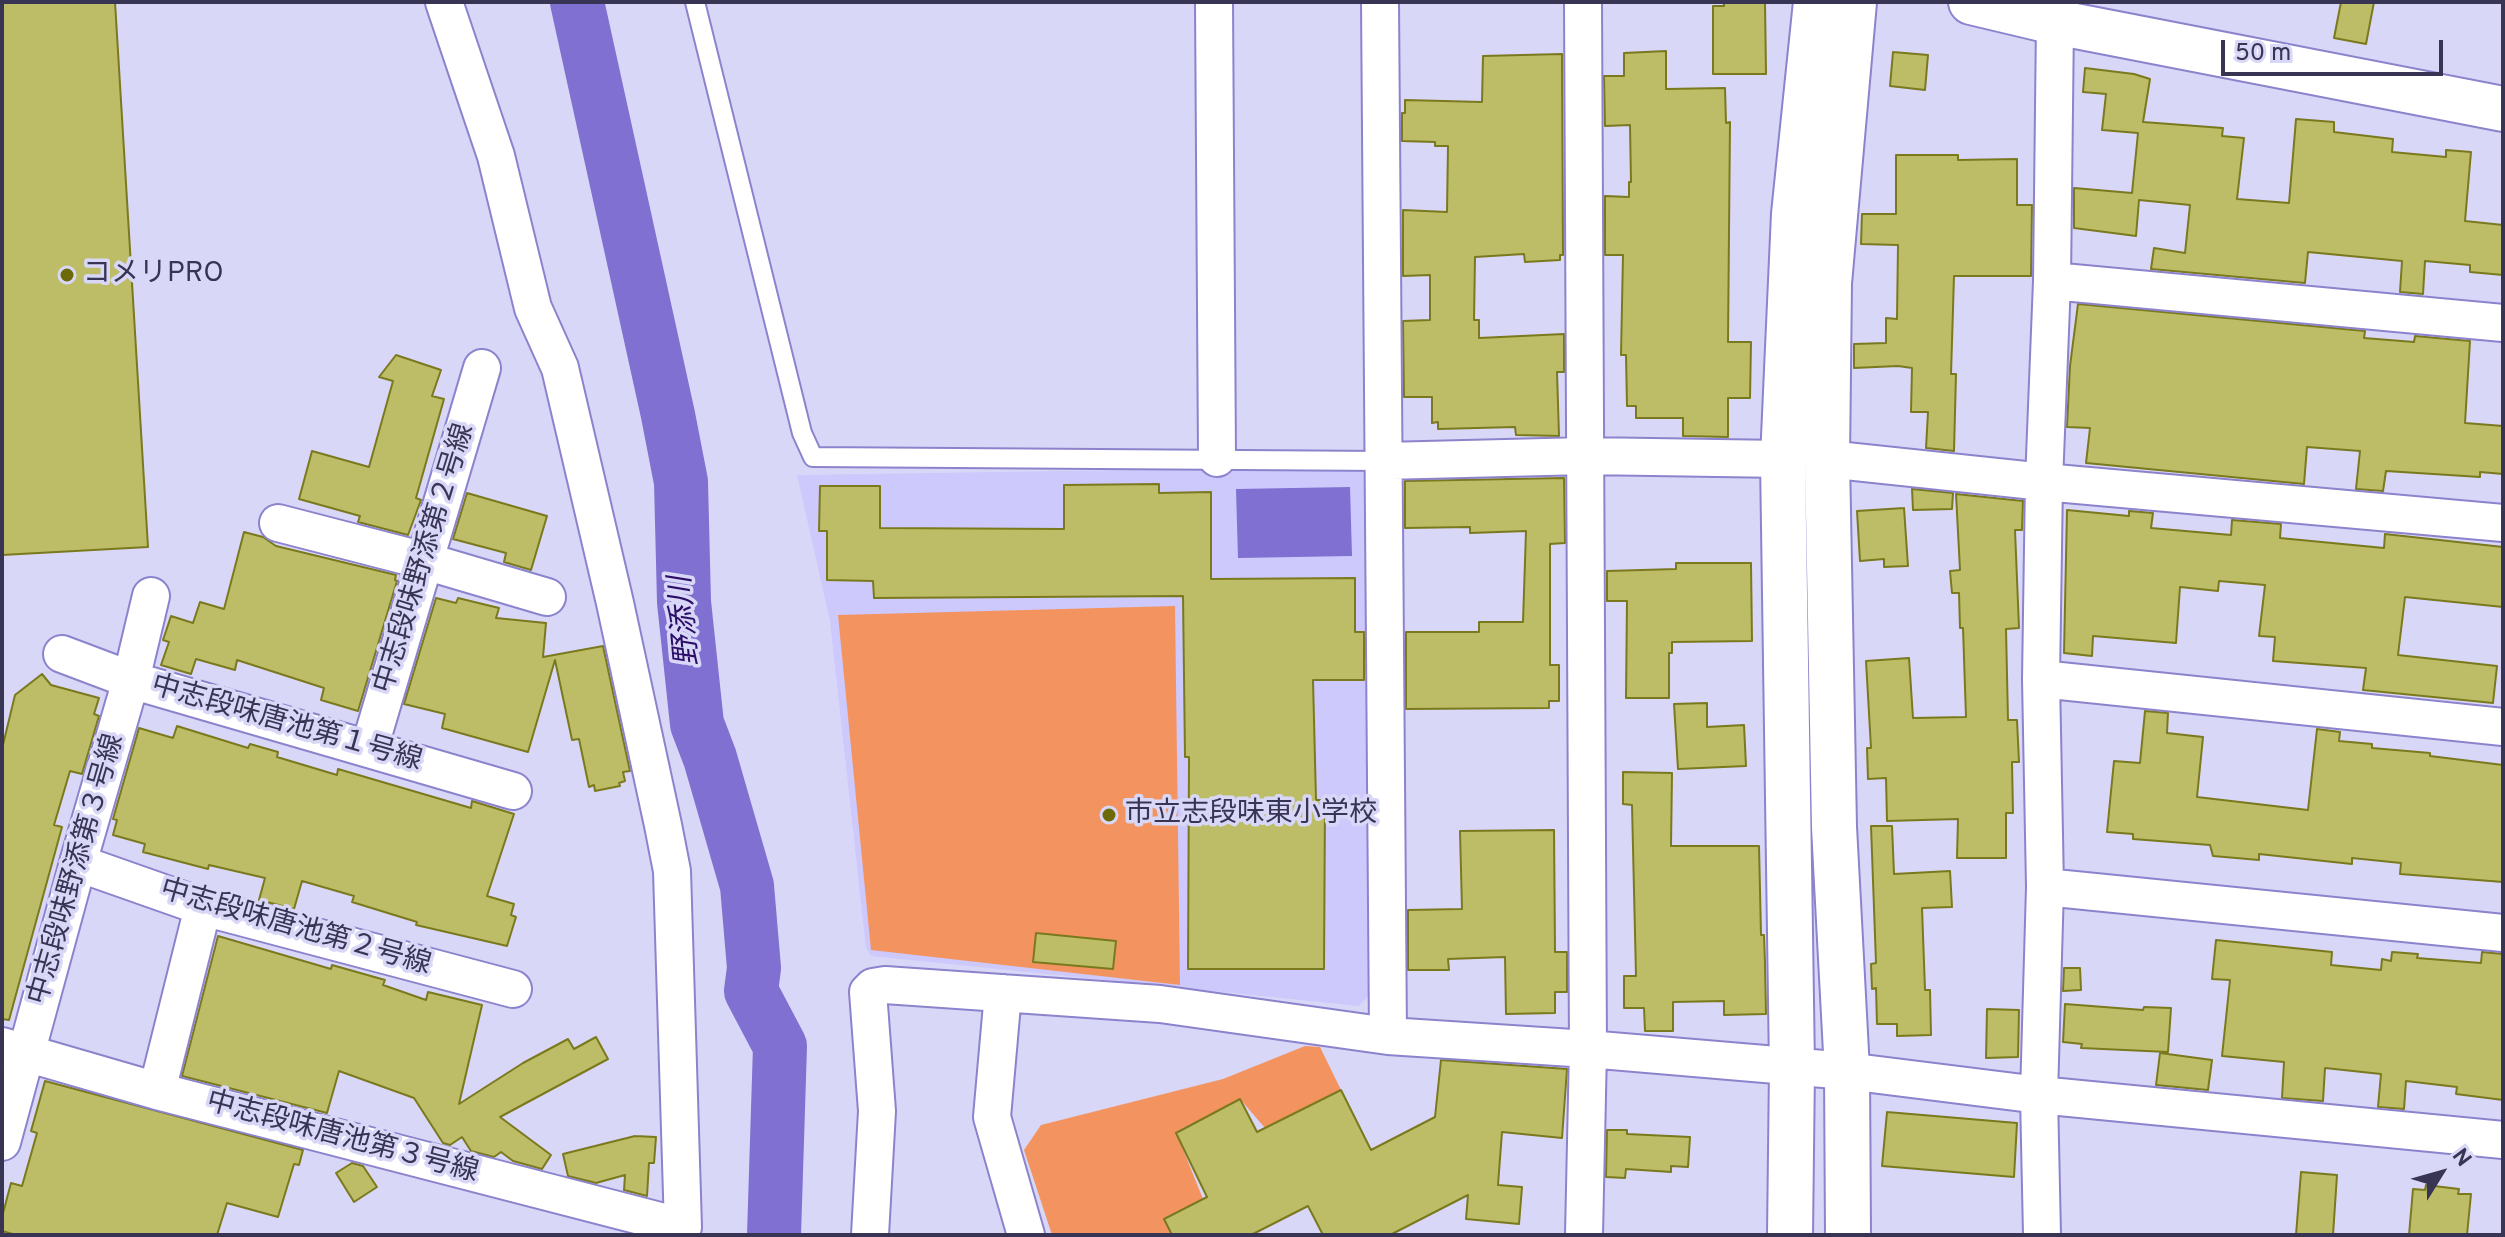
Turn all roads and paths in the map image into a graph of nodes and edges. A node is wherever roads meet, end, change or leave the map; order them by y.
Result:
1 (444, 2) edge
2 (695, 2) edge
3 (1214, 2) edge
4 (1380, 2) edge
5 (1583, 2) edge
6 (1816, 2) edge
7 (1854, 2) edge
8 (1971, 2) edge
9 (2056, 12) edge
10 (2503, 109) edge
11 (2052, 281) junction
12 (2503, 323) edge
13 (482, 368) dead end
14 (1586, 456) junction
15 (1217, 458) junction
16 (1783, 459) junction
17 (1827, 459) junction
18 (1384, 461) junction
19 (2044, 482) junction
20 (278, 523) dead end
21 (2503, 523) edge
22 (425, 561) junction
23 (151, 596) dead end
24 (547, 597) dead end
25 (62, 654) dead end
26 (2041, 679) junction
27 (131, 680) junction
28 (2503, 727) edge
29 (369, 749) junction
30 (513, 791) dead end
31 (78, 863) junction
32 (2045, 887) junction
33 (203, 907) junction
34 (2503, 933) edge
35 (513, 989) dead end
36 (1003, 993) junction
37 (1388, 1036) junction
38 (1588, 1049) junction
39 (14, 1050) edge
40 (1792, 1068) junction
41 (1847, 1071) junction
42 (157, 1091) junction
43 (2039, 1095) junction
44 (2503, 1140) edge
45 (2, 1142) edge
46 (681, 1231) edge
47 (870, 1235) edge
48 (1026, 1235) edge
49 (1584, 1235) edge
50 (1790, 1235) edge
51 (1848, 1235) edge
52 (2042, 1235) edge

1 - 46 street
2 - 15 lane
3 - 15 street
4 - 18 street
5 - 14 street
6 - 16 street
7 - 17 street
8 - 9 street
9 - 10 street
9 - 11 street
11 - 12 street
11 - 19 street
13 - 22 street, 中志段味野添第２号線
14 - 16 street
14 - 18 street
14 - 38 street
15 - 18 lane
16 - 40 street
17 - 19 street
17 - 41 street
18 - 37 street
19 - 21 street
19 - 26 street
20 - 22 street
22 - 24 street
22 - 29 street, 中志段味野添第２号線
23 - 27 street, 中志段味野添第３号線
25 - 27 street, 中志段味唐池第１号線
26 - 28 street
26 - 32 street
27 - 29 street, 中志段味唐池第１号線
27 - 31 street, 中志段味野添第３号線
29 - 30 street, 中志段味唐池第１号線
31 - 33 street, 中志段味唐池第２号線
31 - 39 street, 中志段味野添第３号線
32 - 34 street
32 - 43 street
33 - 35 street, 中志段味唐池第２号線
33 - 42 street
36 - 37 street
36 - 47 street
36 - 48 street
37 - 38 street
38 - 40 street
38 - 49 street
39 - 42 street, 中志段味唐池第３号線
39 - 45 street, 中志段味野添第３号線
40 - 41 street
40 - 50 street
41 - 43 street
41 - 51 street
42 - 46 street, 中志段味唐池第３号線
43 - 44 street
43 - 52 street

